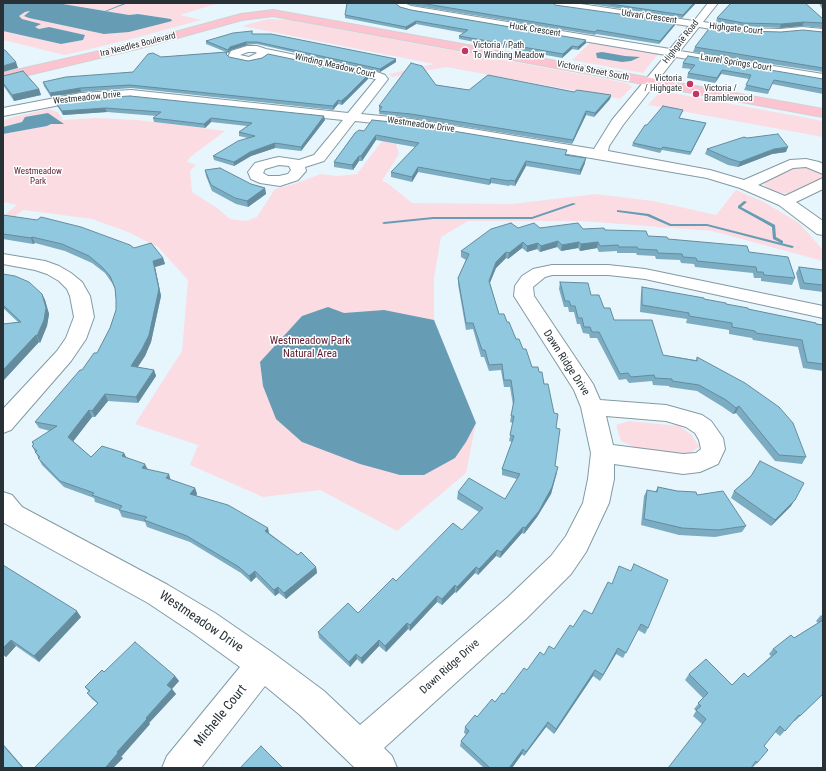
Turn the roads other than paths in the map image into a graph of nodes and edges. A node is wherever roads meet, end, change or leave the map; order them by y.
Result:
1 (399, 3) edge
2 (555, 3) edge
3 (713, 3) edge
4 (599, 6) edge
5 (273, 13) junction
6 (339, 24) junction
7 (695, 24) junction
8 (823, 27) edge
9 (802, 30) junction
10 (823, 32) edge
11 (264, 52) dead end
12 (672, 52) junction
13 (823, 68) edge
14 (3, 72) edge
15 (799, 73) junction
16 (3, 77) edge
17 (823, 78) edge
18 (650, 82) junction
19 (3, 112) edge
20 (823, 113) edge
21 (352, 117) junction
22 (600, 154) junction
23 (297, 164) dead end
24 (823, 170) edge
25 (823, 184) edge
26 (745, 185) junction
27 (785, 202) junction
28 (823, 230) edge
29 (3, 259) edge
30 (823, 312) edge
31 (592, 407) junction
32 (3, 424) edge
33 (603, 453) junction
34 (3, 503) edge
35 (262, 664) junction
36 (358, 748) junction
37 (179, 768) edge
38 (380, 768) edge

1 - 12 street, Huck Crescent
2 - 4 street, Udvari Crescent
3 - 7 street, Highgate Road
4 - 7 street, Udvari Crescent
5 - 6 main road, Victoria Street South
5 - 6 main road, Victoria Street South
5 - 14 main road, Ira Needles Boulevard
5 - 16 main road, Ira Needles Boulevard
6 - 18 main road, Victoria Street South
7 - 9 street, Highgate Court
7 - 12 street, Highgate Road
8 - 9 street
9 - 10 street, Highgate Court
11 - 21 street, Winding Meadow Court
12 - 15 street, Laurel Springs Court
12 - 18 street, Highgate Road
13 - 15 street, Laurel Springs Court
15 - 17 street, Laurel Springs Court
18 - 20 main road, Victoria Street South
18 - 22 street, Highgate Road
19 - 21 street, Westmeadow Drive
21 - 22 street, Westmeadow Drive
21 - 23 street
22 - 26 street, Westmeadow Drive
24 - 26 street
25 - 27 street
26 - 27 street, Westmeadow Drive
27 - 28 street, Westmeadow Drive
29 - 32 street
30 - 31 street, Dawn Ridge Drive
31 - 33 street, Dawn Ridge Drive
31 - 33 street
33 - 36 street, Dawn Ridge Drive
34 - 35 street, Westmeadow Drive
35 - 36 street, Westmeadow Drive
35 - 37 street, Michelle Court
36 - 38 street, Westmeadow Drive

